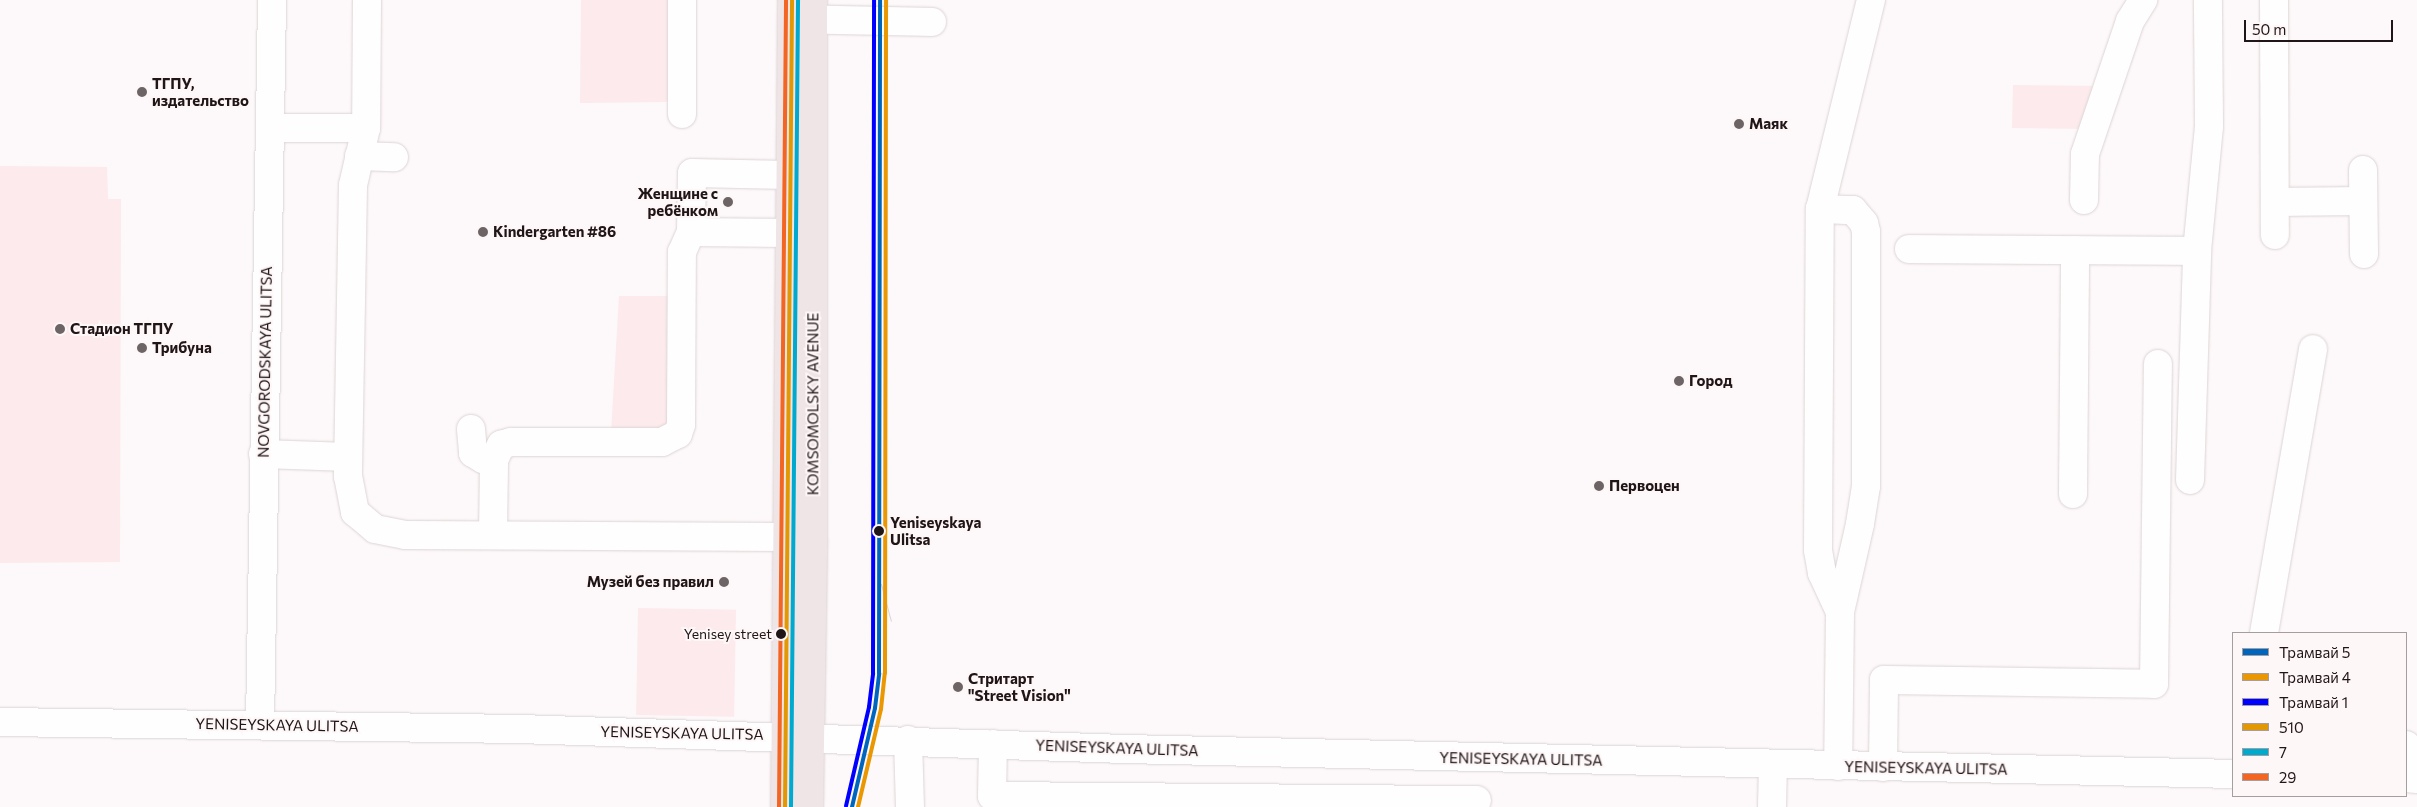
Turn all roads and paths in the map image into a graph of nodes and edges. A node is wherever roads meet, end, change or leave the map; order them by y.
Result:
1 (272, 0) edge
2 (367, 0) edge
3 (682, 0) edge
4 (1871, 0) edge
5 (2142, 0) edge
6 (2208, 0) edge
7 (2274, 0) edge
8 (802, 10) edge
9 (932, 22) dead end
10 (682, 114) dead end
11 (270, 128) junction
12 (366, 128) junction
13 (359, 156) junction
14 (394, 157) dead end
15 (2363, 170) dead end
16 (789, 175) junction
17 (2084, 200) dead end
18 (2363, 201) junction
19 (2275, 202) junction
20 (1820, 209) junction
21 (691, 232) junction
22 (788, 233) junction
23 (2275, 235) dead end
24 (1909, 249) dead end
25 (2076, 250) junction
26 (2197, 251) junction
27 (2364, 254) dead end
28 (2313, 349) dead end
29 (2158, 364) dead end
30 (471, 429) dead end
31 (263, 454) junction
32 (348, 458) junction
33 (494, 460) junction
34 (2190, 480) dead end
35 (2073, 494) dead end
36 (493, 535) junction
37 (788, 537) junction
38 (1840, 612) junction
39 (2264, 632) edge
40 (0, 722) edge
41 (260, 724) junction
42 (797, 737) junction
43 (908, 740) junction
44 (993, 744) junction
45 (2407, 746) edge
46 (2417, 755) edge
47 (1477, 758) junction
48 (1773, 764) junction
49 (1838, 766) junction
50 (1883, 767) junction
51 (2232, 774) edge
52 (1478, 803) edge
53 (785, 807) edge
54 (809, 807) edge
55 (910, 807) edge
56 (1772, 807) edge

1 - 11 street, NOVGORODSKAYA ULITSA
2 - 12 street
3 - 10 street
4 - 20 street
5 - 17 street
6 - 26 street
7 - 19 street
8 - 9 street
8 - 16 main road, KOMSOMOLSKY AVENUE
8 - 42 main road, KOMSOMOLSKY AVENUE
11 - 12 street
11 - 31 street, NOVGORODSKAYA ULITSA
12 - 13 street
13 - 14 street
13 - 32 street
15 - 18 street
16 - 21 street
16 - 22 main road, KOMSOMOLSKY AVENUE
18 - 19 street
18 - 27 street
19 - 23 street
20 - 38 street
20 - 38 street
21 - 22 street
21 - 33 street
22 - 37 main road, KOMSOMOLSKY AVENUE
24 - 25 street
25 - 26 street
25 - 35 street
26 - 34 street
28 - 39 street
29 - 50 street
30 - 33 street
31 - 32 street
31 - 41 street, NOVGORODSKAYA ULITSA
32 - 36 street
33 - 36 street
36 - 37 street
37 - 42 main road, KOMSOMOLSKY AVENUE
38 - 49 street
40 - 41 street, YENISEYSKAYA ULITSA
41 - 42 street, YENISEYSKAYA ULITSA
42 - 43 street, YENISEYSKAYA ULITSA
42 - 53 main road, KOMSOMOLSKY AVENUE
42 - 54 main road, KOMSOMOLSKY AVENUE
43 - 44 street, YENISEYSKAYA ULITSA
43 - 55 street
44 - 47 street, YENISEYSKAYA ULITSA
44 - 52 street
45 - 46 street
47 - 48 street, YENISEYSKAYA ULITSA
47 - 52 street
48 - 49 street, YENISEYSKAYA ULITSA
48 - 56 street
49 - 50 street, YENISEYSKAYA ULITSA
50 - 51 street, YENISEYSKAYA ULITSA

